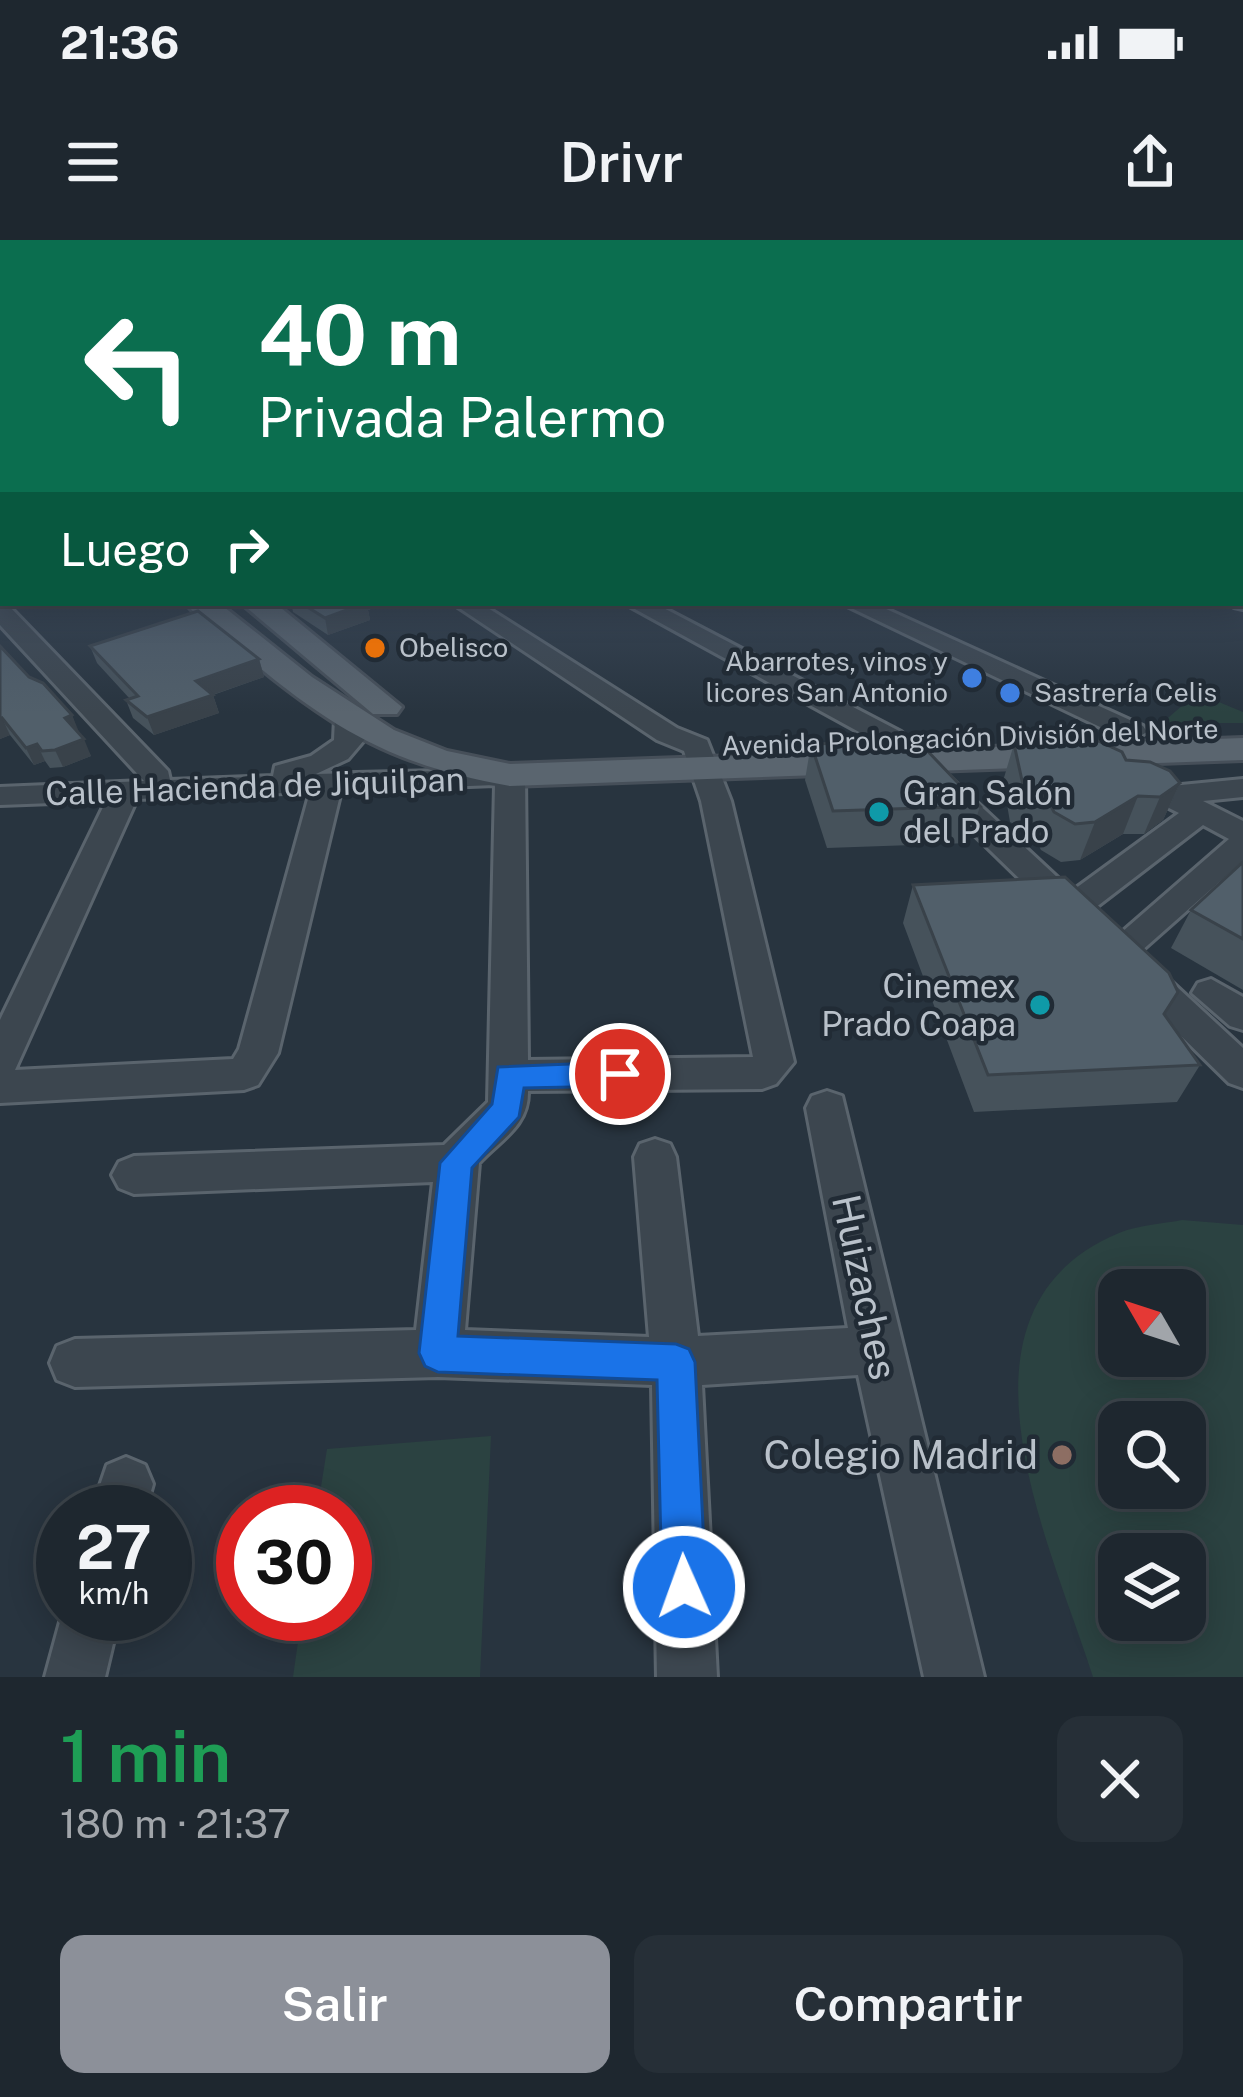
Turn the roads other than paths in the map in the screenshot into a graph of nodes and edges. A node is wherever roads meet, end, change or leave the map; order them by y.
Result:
1 (469, 606) edge
2 (641, 606) edge
3 (860, 606) edge
4 (916, 606) edge
5 (0, 611) edge
6 (202, 611) edge
7 (890, 620) junction
8 (268, 630) edge
9 (349, 718) junction
10 (1243, 729) edge
11 (1133, 732) junction
12 (902, 749) junction
13 (1243, 749) edge
14 (1084, 755) junction
15 (702, 759) junction
16 (158, 776) junction
17 (510, 776) junction
18 (0, 782) edge
19 (327, 784) junction
20 (42, 788) junction
21 (1243, 788) edge
22 (125, 792) junction
23 (1168, 795) junction
24 (0, 796) edge
25 (1202, 812) junction
26 (1243, 832) edge
27 (1243, 844) edge
28 (1072, 909) junction
29 (1117, 952) junction
30 (1211, 992) dead end
31 (1243, 1016) edge
32 (0, 1061) edge
33 (1243, 1072) edge
34 (508, 1076) junction
35 (0, 1087) edge
36 (827, 1108) dead end
37 (655, 1157) dead end
38 (457, 1163) junction
39 (134, 1175) dead end
40 (877, 1350) junction
41 (438, 1353) junction
42 (676, 1362) junction
43 (75, 1363) dead end
44 (84, 1641) edge
45 (75, 1677) edge
46 (687, 1677) edge
47 (954, 1677) edge

1 - 15 street
2 - 12 street
3 - 7 street
4 - 7 street
5 - 16 street
6 - 8 main road
7 - 11 street
8 - 9 main road
8 - 15 main road
9 - 16 street, Calle Hacienda de Jiquilpan
9 - 17 main road
10 - 11 main road, Avenida Prolongación División del Norte
11 - 12 main road, Avenida Prolongación División del Norte
12 - 14 main road, Avenida Prolongación División del Norte
12 - 15 main road, Avenida Prolongación División del Norte
12 - 28 street
13 - 14 main road, Avenida Prolongación División del Norte
14 - 23 street
15 - 17 main road
15 - 34 street
16 - 20 street, Calle Hacienda de Jiquilpan
17 - 19 street, Calle Hacienda de Jiquilpan
17 - 34 street
18 - 20 street, Calle Hacienda de Jiquilpan
19 - 22 street, Calle Hacienda de Jiquilpan
19 - 35 street
20 - 22 street, Calle Hacienda de Jiquilpan
20 - 24 street, Calle Hacienda de Jiquilpan
21 - 23 street
22 - 32 street
23 - 25 street
25 - 26 street
25 - 28 street
27 - 29 street
28 - 29 street
29 - 33 street
30 - 31 street
34 - 38 street
36 - 40 street, Huizaches
37 - 42 street
38 - 39 street
38 - 41 street
40 - 42 street
40 - 47 street, Huizaches
41 - 42 street
41 - 43 street
42 - 46 street
44 - 45 street

